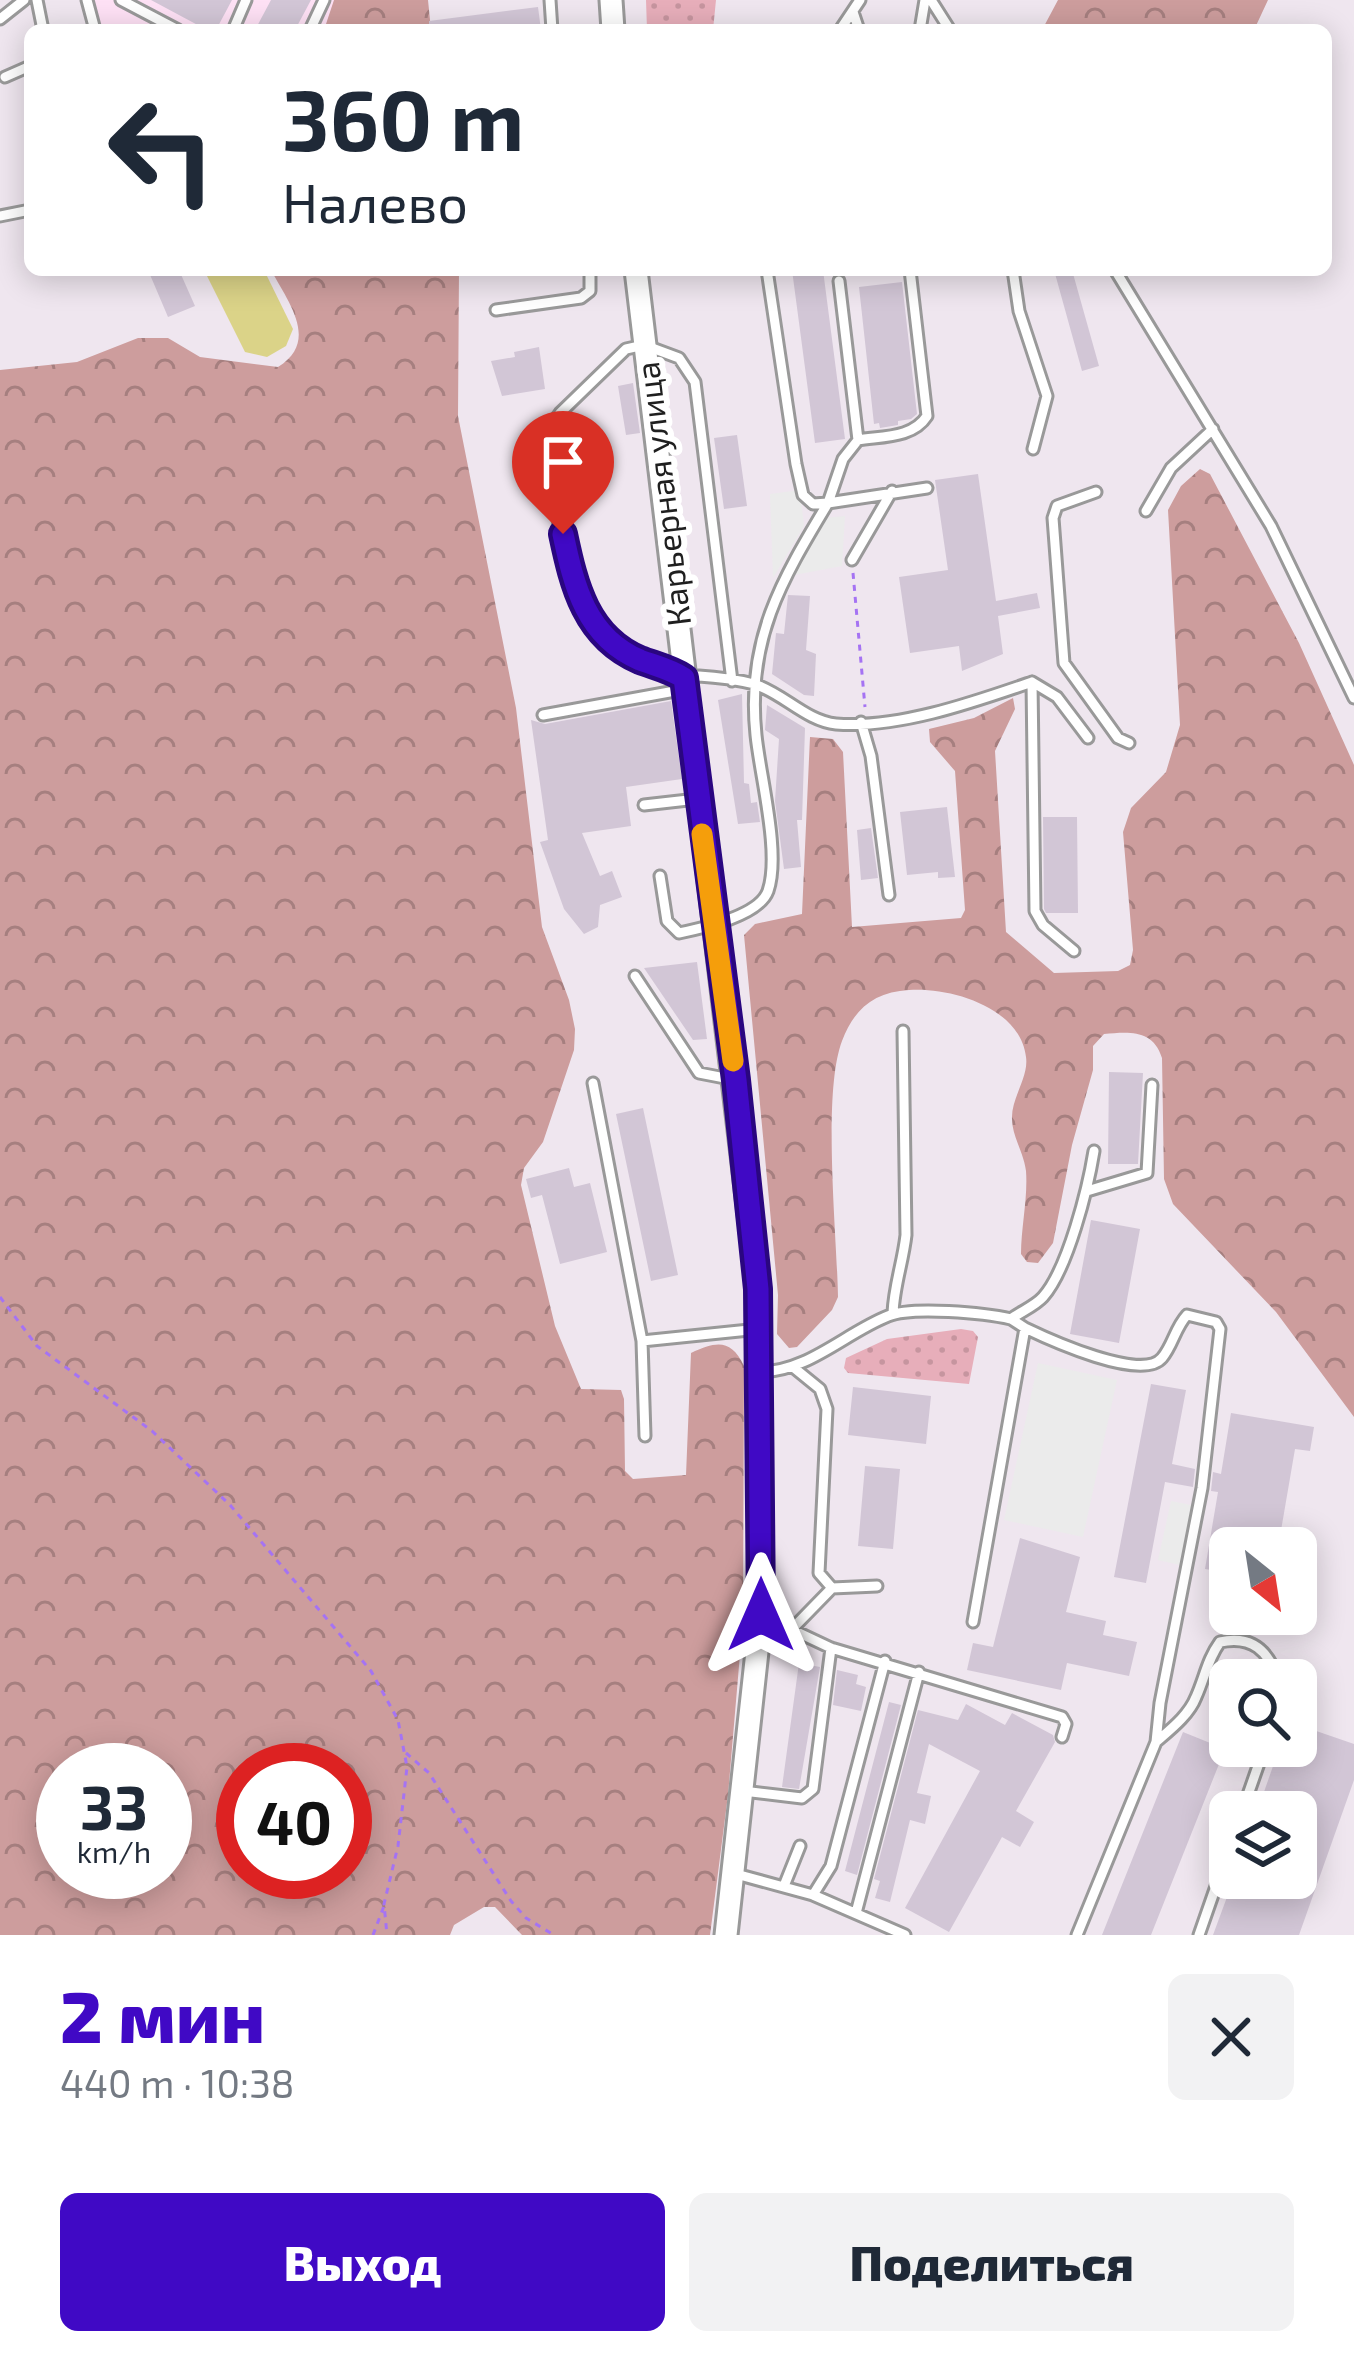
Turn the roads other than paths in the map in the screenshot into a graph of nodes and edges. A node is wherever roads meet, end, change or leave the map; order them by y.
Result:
1 (24, 0) edge
2 (860, 0) edge
3 (129, 2) edge
4 (853, 12) junction
5 (0, 19) edge
6 (168, 24) edge
7 (844, 24) edge
8 (857, 24) edge
9 (24, 69) edge
10 (5, 77) dead end
11 (590, 276) edge
12 (637, 276) edge
13 (767, 276) edge
14 (911, 276) edge
15 (1014, 276) edge
16 (1119, 276) edge
17 (838, 281) dead end
18 (496, 310) dead end
19 (644, 345) junction
20 (1213, 429) junction
21 (858, 440) junction
22 (1033, 449) dead end
23 (927, 488) dead end
24 (892, 491) junction
25 (1096, 492) dead end
26 (828, 502) junction
27 (1146, 512) dead end
28 (852, 560) road end
29 (732, 681) junction
30 (1032, 682) junction
31 (685, 684) junction
32 (754, 684) junction
33 (1080, 689) junction
34 (1354, 698) edge
35 (1067, 710) junction
36 (543, 715) dead end
37 (864, 722) junction
38 (1088, 738) dead end
39 (1129, 742) dead end
40 (697, 799) junction
41 (644, 805) dead end
42 (660, 875) dead end
43 (889, 895) dead end
44 (716, 925) junction
45 (1074, 951) dead end
46 (635, 976) dead end
47 (903, 1031) dead end
48 (736, 1080) junction
49 (593, 1083) dead end
50 (1151, 1084) dead end
51 (1094, 1151) dead end
52 (1087, 1191) junction
53 (893, 1313) junction
54 (1011, 1319) junction
55 (1025, 1328) junction
56 (759, 1329) junction
57 (642, 1341) junction
58 (793, 1367) junction
59 (759, 1372) junction
60 (645, 1436) dead end
61 (877, 1586) dead end
62 (832, 1588) junction
63 (761, 1615) junction
64 (973, 1622) dead end
65 (791, 1629) junction
66 (831, 1648) junction
67 (1269, 1659) edge
68 (885, 1661) junction
69 (919, 1672) junction
70 (1062, 1737) dead end
71 (1156, 1742) junction
72 (743, 1791) junction
73 (800, 1846) dead end
74 (736, 1874) junction
75 (784, 1886) junction
76 (813, 1895) junction
77 (1212, 1899) edge
78 (856, 1913) junction
79 (726, 1935) edge
80 (905, 1935) edge
81 (1077, 1935) edge
82 (1199, 1935) edge

1 - 5 lane
2 - 4 lane
3 - 6 lane
4 - 7 lane
4 - 8 lane
9 - 10 lane
11 - 18 lane
12 - 19 street, Карьерная улица
13 - 26 lane
14 - 21 lane
15 - 22 lane
16 - 20 lane
17 - 21 lane
19 - 29 lane
19 - 31 street, Карьерная улица
19 - 31 lane
20 - 27 lane
20 - 34 lane
21 - 26 lane
23 - 24 lane
24 - 26 lane
24 - 28 lane
25 - 33 lane
26 - 32 lane
29 - 31 lane
29 - 32 lane
30 - 35 lane
30 - 37 lane
30 - 45 lane
31 - 36 lane
31 - 40 street, Карьерная улица
32 - 37 lane
32 - 44 lane
33 - 35 lane
33 - 39 lane
35 - 38 lane
37 - 43 lane
40 - 41 lane
40 - 44 street, Карьерная улица
42 - 44 lane
44 - 48 street, Карьерная улица
46 - 48 lane
47 - 53 lane
48 - 56 street, Карьерная улица
49 - 57 lane
50 - 52 lane
51 - 52 lane
52 - 54 lane
53 - 54 lane
53 - 58 lane
54 - 55 lane
55 - 64 lane
55 - 71 lane
56 - 57 lane
56 - 59 street, Карьерная улица
57 - 60 lane
58 - 59 lane
58 - 62 lane
59 - 63 street, Карьерная улица
61 - 62 lane
62 - 65 lane
63 - 65 lane
63 - 72 street, Карьерная улица
65 - 66 lane
66 - 68 lane
66 - 72 lane
67 - 71 lane
68 - 69 lane
68 - 76 lane
69 - 70 lane
69 - 78 lane
71 - 81 lane
72 - 74 street, Карьерная улица
73 - 75 lane
74 - 75 lane
74 - 79 street, Карьерная улица
75 - 76 lane
76 - 78 lane
77 - 82 lane
78 - 80 lane

